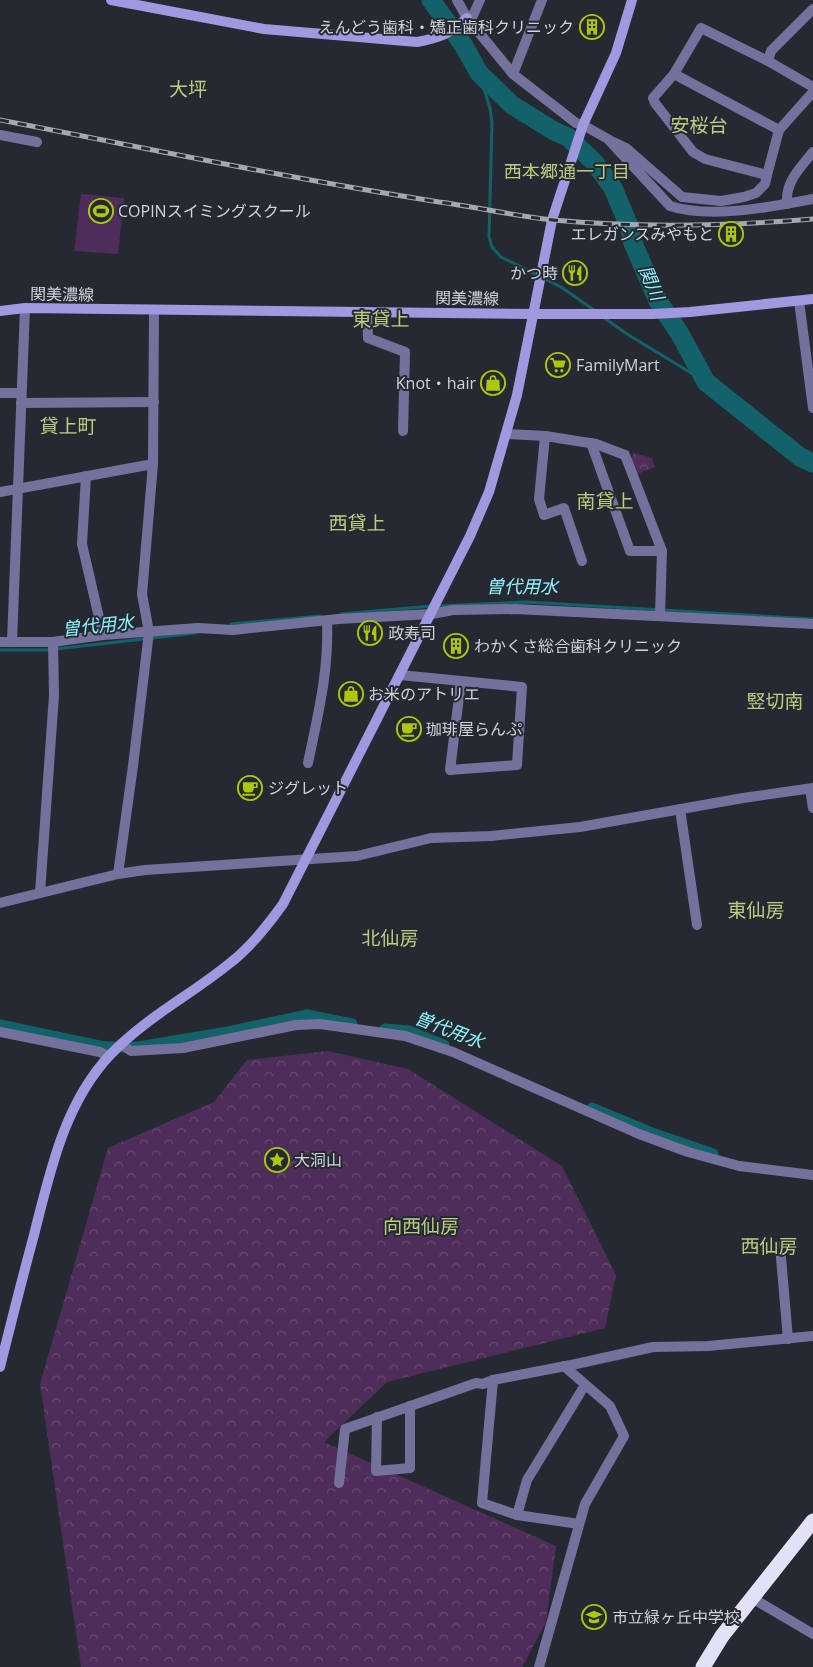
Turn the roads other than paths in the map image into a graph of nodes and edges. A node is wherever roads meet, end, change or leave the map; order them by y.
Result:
1 (111, 0) edge
2 (457, 0) edge
3 (480, 0) edge
4 (542, 0) edge
5 (632, 0) edge
6 (813, 9) edge
7 (468, 20) junction
8 (768, 61) junction
9 (513, 74) junction
10 (674, 74) junction
11 (813, 87) edge
12 (813, 92) edge
13 (583, 125) junction
14 (779, 130) junction
15 (0, 135) edge
16 (608, 139) junction
17 (37, 142) dead end
18 (813, 152) edge
19 (767, 175) junction
20 (813, 199) edge
21 (787, 204) junction
22 (813, 299) edge
23 (799, 301) junction
24 (25, 308) junction
25 (154, 310) junction
26 (0, 311) edge
27 (367, 312) junction
28 (534, 314) junction
29 (0, 393) edge
30 (21, 398) junction
31 (154, 402) junction
32 (813, 408) edge
33 (403, 431) dead end
34 (507, 434) junction
35 (545, 436) junction
36 (591, 443) junction
37 (153, 464) junction
38 (86, 476) junction
39 (18, 489) junction
40 (0, 492) edge
41 (662, 551) junction
42 (582, 561) dead end
43 (432, 614) junction
44 (660, 615) junction
45 (327, 621) junction
46 (813, 624) edge
47 (149, 632) junction
48 (103, 635) junction
49 (0, 642) edge
50 (12, 642) junction
51 (53, 642) junction
52 (400, 676) junction
53 (461, 681) junction
54 (308, 763) dead end
55 (812, 788) edge
56 (813, 808) edge
57 (680, 809) junction
58 (307, 860) junction
59 (118, 874) junction
60 (40, 893) junction
61 (0, 903) edge
62 (697, 925) dead end
63 (0, 1032) edge
64 (120, 1044) junction
65 (108, 1056) junction
66 (813, 1175) edge
67 (780, 1246) dead end
68 (813, 1336) edge
69 (788, 1339) junction
70 (564, 1366) junction
71 (0, 1367) edge
72 (493, 1380) junction
73 (585, 1385) junction
74 (410, 1406) junction
75 (377, 1417) junction
76 (339, 1483) dead end
77 (517, 1515) junction
78 (813, 1521) edge
79 (579, 1524) junction
80 (752, 1598) junction
81 (813, 1634) edge
82 (539, 1667) edge
83 (703, 1667) edge

1 - 7 street
2 - 7 street
3 - 7 street
4 - 9 street
5 - 13 street
6 - 8 street
7 - 9 street
8 - 10 street
8 - 11 street
9 - 13 street
10 - 14 street
10 - 19 street
12 - 14 street
13 - 16 street
13 - 28 street
14 - 19 street
15 - 17 street
16 - 19 street
16 - 21 street
18 - 21 street
20 - 21 street
22 - 23 street, 関美濃線
23 - 28 street, 関美濃線
23 - 32 street
24 - 25 street, 関美濃線
24 - 26 street, 関美濃線
24 - 30 street
25 - 27 street, 関美濃線
25 - 31 street
27 - 28 street, 関美濃線
27 - 33 street
28 - 34 street
29 - 30 street
30 - 31 street
30 - 39 street
31 - 37 street
34 - 35 street
34 - 43 street
35 - 36 street
35 - 42 street
36 - 41 street
36 - 41 street
37 - 38 street
37 - 47 street
38 - 39 street
38 - 48 street
39 - 40 street
39 - 50 street
41 - 44 street
43 - 44 street
43 - 45 street
43 - 52 street
44 - 46 street
45 - 47 street
45 - 54 street
47 - 48 street
47 - 59 street
48 - 51 street
49 - 50 street
50 - 51 street
51 - 60 street
52 - 53 street
52 - 58 street
53 - 53 street
55 - 56 street
55 - 57 street
57 - 58 street
57 - 62 street
58 - 59 street
58 - 64 street
59 - 60 street
60 - 61 street
63 - 65 street
64 - 65 street
64 - 66 street
65 - 71 street
67 - 69 street
68 - 69 street
69 - 70 street
70 - 72 street
70 - 73 street
72 - 74 street
72 - 77 street
73 - 77 street
73 - 79 street
74 - 75 street
74 - 75 street
75 - 76 street
77 - 79 street
78 - 80 highway
79 - 82 street
80 - 81 street
80 - 83 highway

